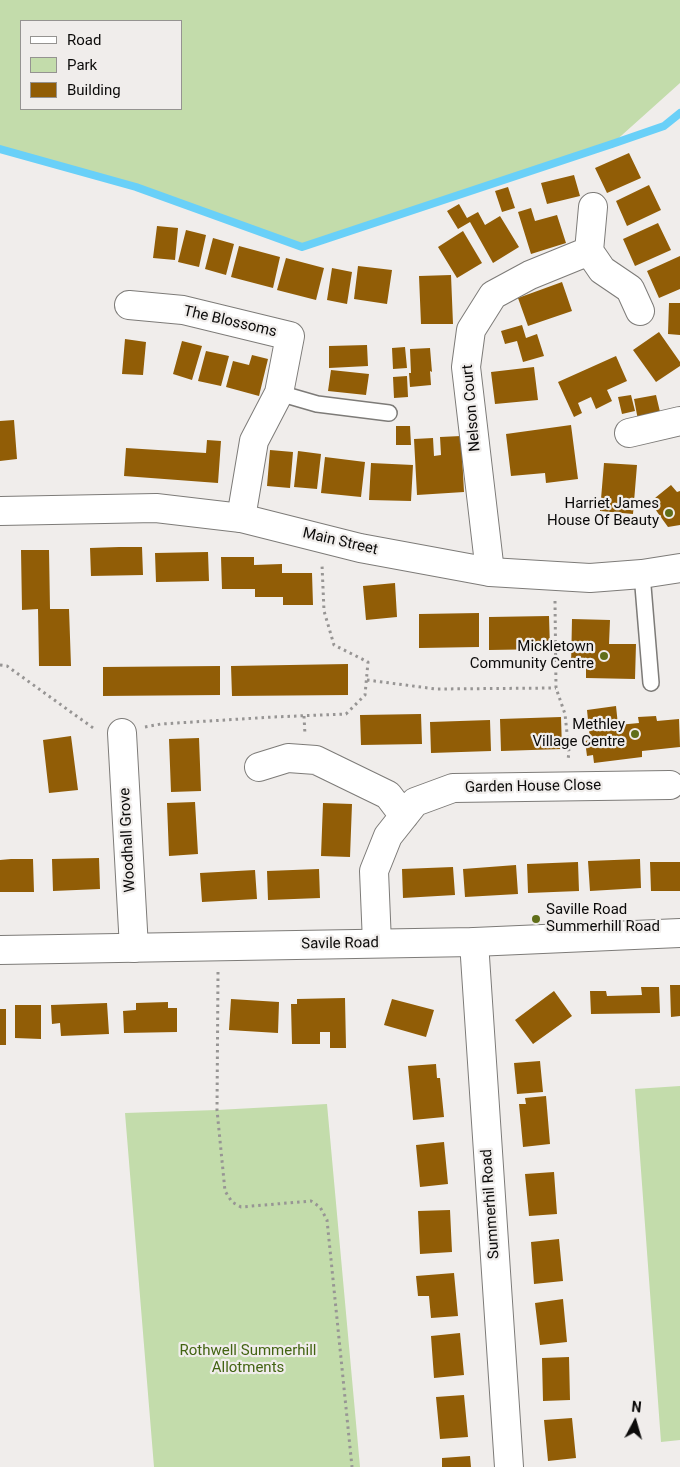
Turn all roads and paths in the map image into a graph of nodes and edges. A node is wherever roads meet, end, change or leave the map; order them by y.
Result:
1 (593, 207) dead end
2 (589, 251) junction
3 (129, 305) dead end
4 (640, 311) dead end
5 (278, 393) junction
6 (388, 413) dead end
7 (680, 421) edge
8 (629, 433) dead end
9 (0, 511) edge
10 (240, 518) junction
11 (320, 538) junction
12 (680, 568) edge
13 (490, 572) junction
14 (642, 574) junction
15 (555, 576) junction
16 (0, 665) edge
17 (366, 680) junction
18 (651, 683) dead end
19 (556, 688) junction
20 (122, 733) junction
21 (259, 767) dead end
22 (670, 785) dead end
23 (566, 786) junction
24 (404, 816) junction
25 (680, 933) edge
26 (474, 942) junction
27 (377, 943) junction
28 (218, 946) junction
29 (134, 948) junction
30 (0, 950) edge
31 (352, 1467) edge
32 (509, 1467) edge

1 - 2 street
2 - 4 street
2 - 13 street, Nelson Court
3 - 5 street, The Blossoms
5 - 6 lane
5 - 10 street, The Blossoms
7 - 8 street
9 - 10 street, Main Street
10 - 11 street, Main Street
11 - 13 street, Main Street
11 - 17 path
12 - 14 street, Main Street
13 - 15 street, Main Street
14 - 15 street, Main Street
14 - 18 lane
15 - 19 path
16 - 20 path
17 - 19 path
17 - 20 path
19 - 23 path
20 - 29 street, Woodhall Grove
21 - 24 street
22 - 23 street, Garden House Close
23 - 24 street, Garden House Close
24 - 27 street, Garden House Close
25 - 26 street, Savile Road
26 - 27 street, Savile Road
26 - 32 street, Summerhil Road
27 - 28 street, Savile Road
28 - 29 street, Savile Road
28 - 31 path
29 - 30 street, Savile Road

